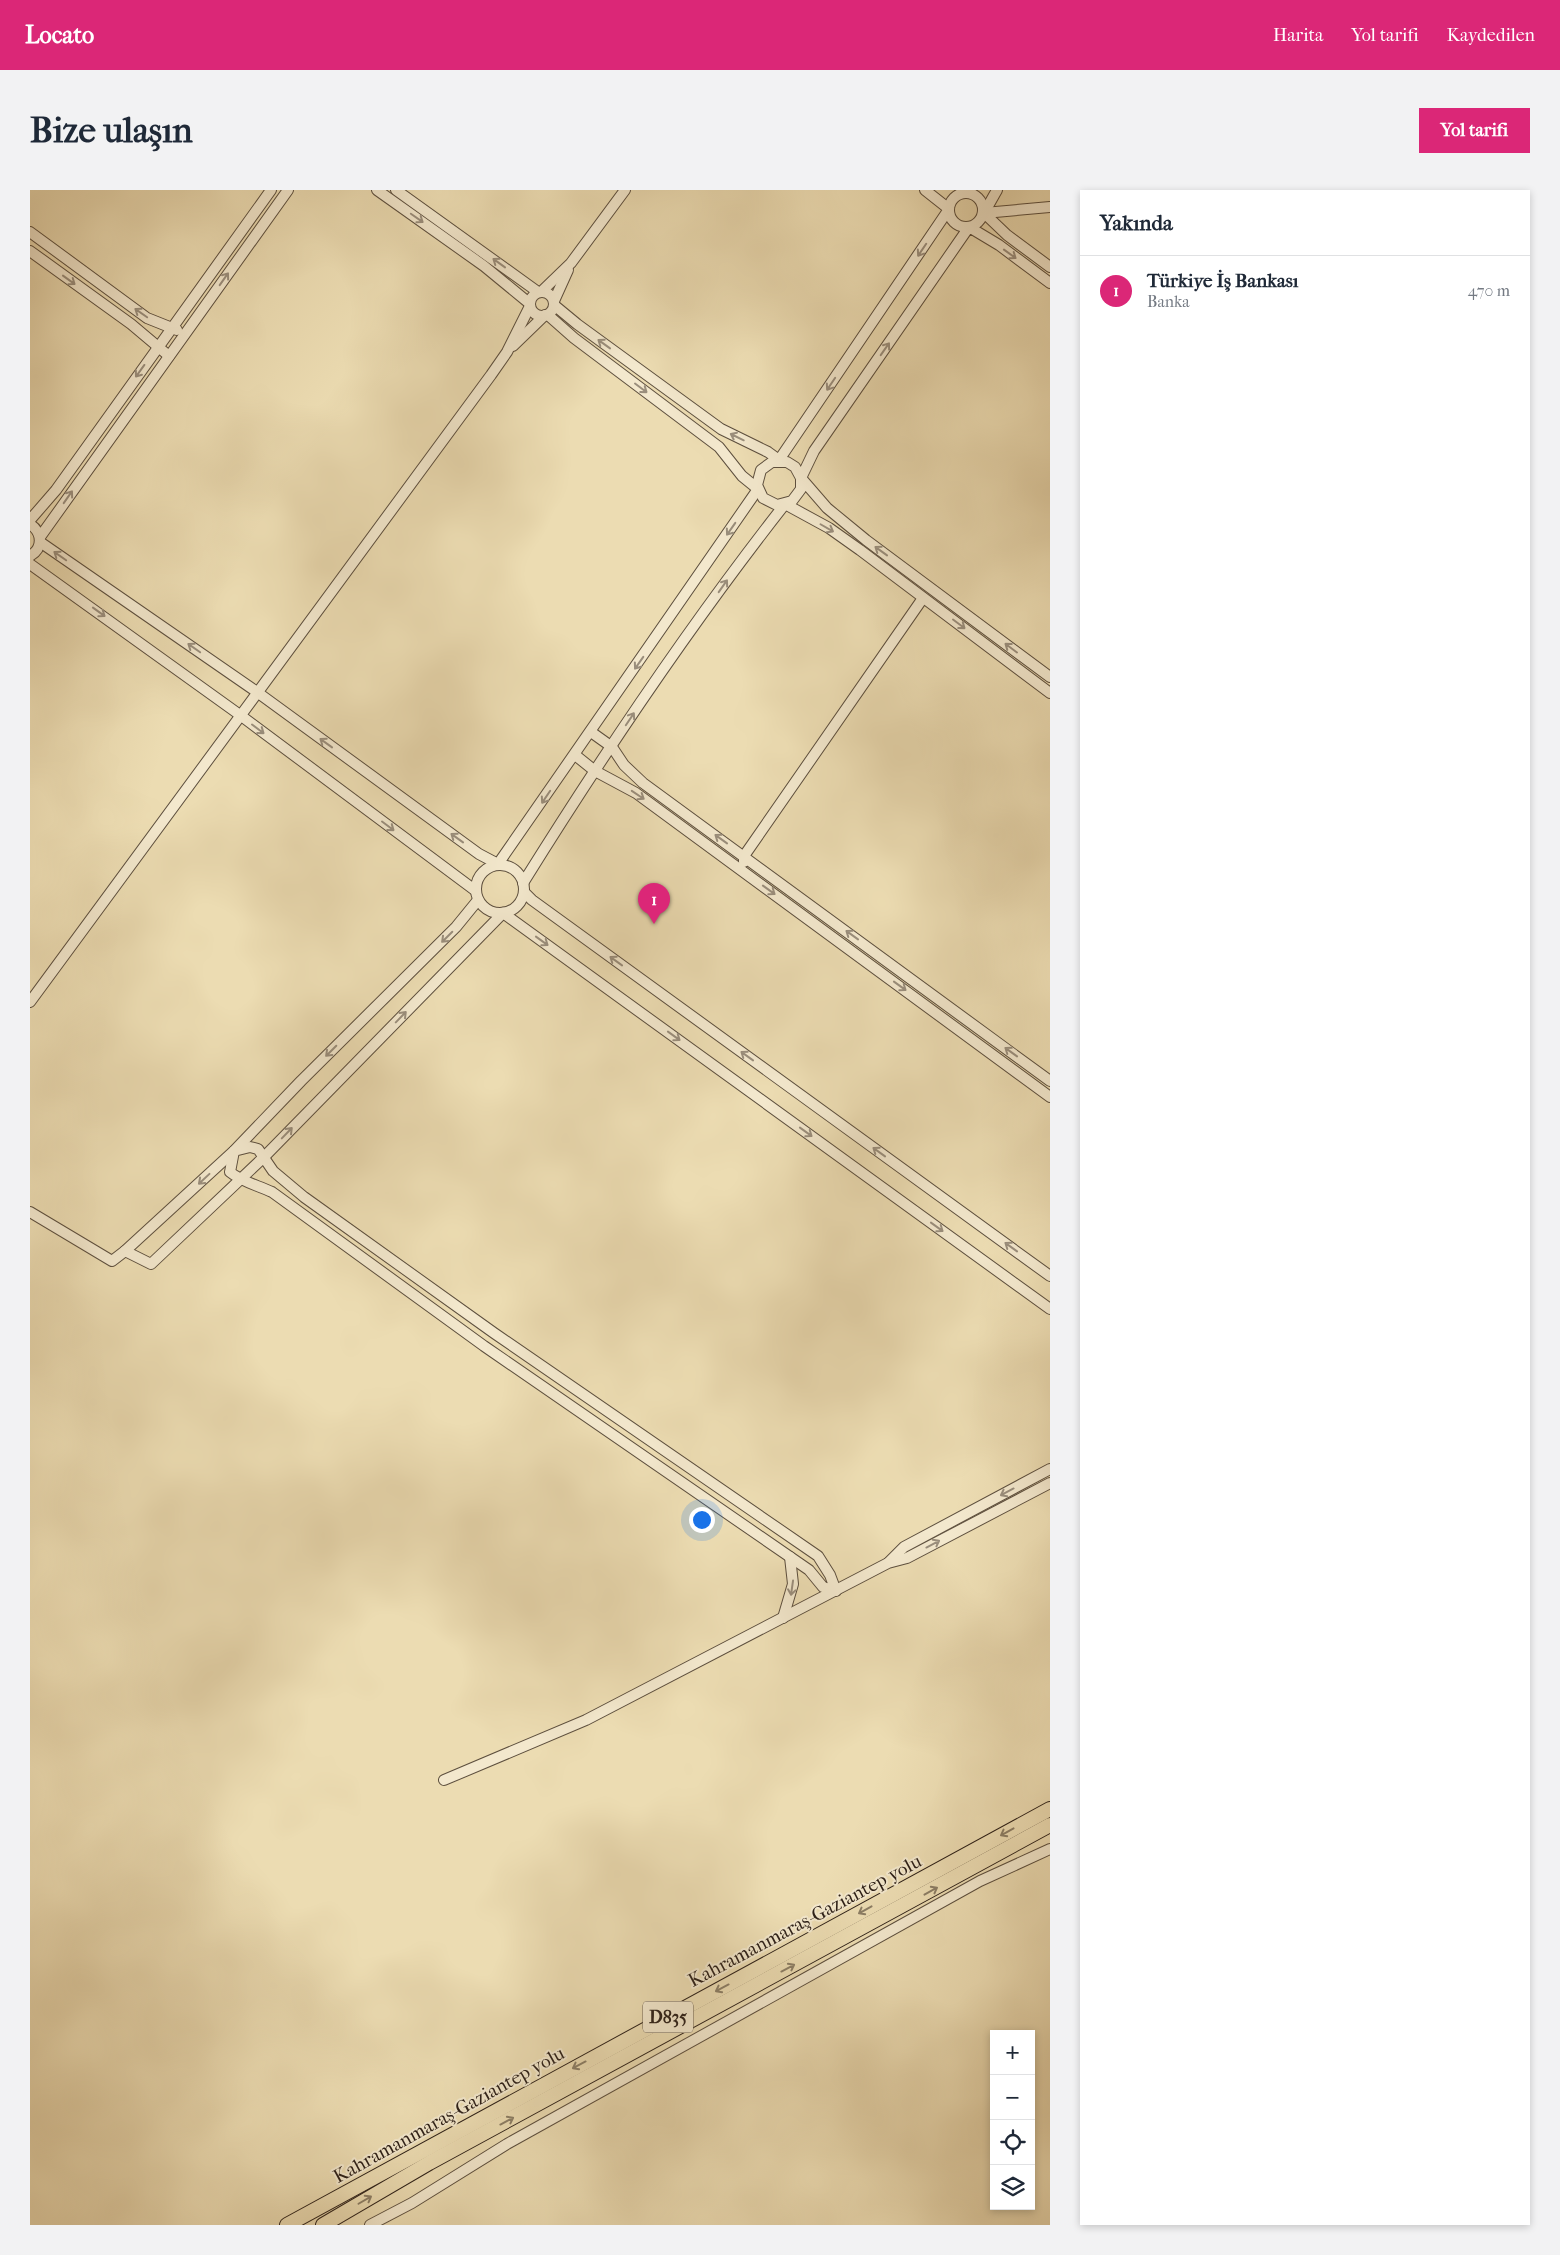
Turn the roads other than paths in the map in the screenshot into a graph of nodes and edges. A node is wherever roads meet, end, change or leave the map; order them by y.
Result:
1 (271, 190) edge
2 (288, 190) edge
3 (377, 190) edge
4 (625, 190) edge
5 (925, 190) edge
6 (997, 190) edge
7 (958, 192) edge
8 (398, 196) edge
9 (1050, 207) edge
10 (949, 209) junction
11 (984, 213) junction
12 (247, 225) junction
13 (969, 227) junction
14 (30, 232) edge
15 (257, 232) junction
16 (30, 251) edge
17 (571, 263) junction
18 (1050, 267) edge
19 (1050, 283) edge
20 (201, 288) junction
21 (540, 292) junction
22 (212, 295) junction
23 (554, 303) junction
24 (529, 304) junction
25 (546, 315) junction
26 (172, 327) junction
27 (184, 334) junction
28 (157, 348) junction
29 (506, 352) junction
30 (169, 356) junction
31 (779, 460) junction
32 (801, 478) junction
33 (758, 489) junction
34 (785, 504) junction
35 (30, 520) edge
36 (30, 524) edge
37 (40, 539) junction
38 (30, 556) edge
39 (30, 564) edge
40 (923, 598) junction
41 (1050, 678) edge
42 (257, 692) junction
43 (1050, 693) edge
44 (240, 715) junction
45 (591, 732) junction
46 (612, 747) junction
47 (575, 755) junction
48 (595, 771) junction
49 (744, 856) junction
50 (498, 864) junction
51 (745, 872) junction
52 (523, 888) junction
53 (477, 895) junction
54 (503, 912) junction
55 (835, 923) junction
56 (828, 933) junction
57 (30, 1002) edge
58 (950, 1007) junction
59 (942, 1017) junction
60 (1050, 1081) edge
61 (1050, 1097) edge
62 (234, 1151) junction
63 (264, 1157) junction
64 (239, 1180) junction
65 (30, 1212) edge
66 (125, 1251) junction
67 (1050, 1276) edge
68 (1050, 1309) edge
69 (1050, 1468) edge
70 (1050, 1483) edge
71 (790, 1556) junction
72 (888, 1563) junction
73 (836, 1591) junction
74 (783, 1618) junction
75 (444, 1780) dead end
76 (1050, 1809) edge
77 (1050, 1825) edge
78 (1050, 1849) edge
79 (287, 2225) edge
80 (323, 2225) edge
81 (370, 2225) edge

1 - 12 street
2 - 15 street
3 - 8 street
4 - 17 street
5 - 10 street
6 - 11 street
7 - 10 street
7 - 11 street
21 -> 8 street
8 -> 24 street
9 - 11 street
10 - 13 street
10 -> 31 street
11 - 13 street
11 - 18 street
12 - 15 street
12 - 20 street
13 -> 19 street
32 -> 13 street
26 -> 14 street
22 -> 15 street
16 -> 28 street
17 - 21 street
17 - 23 street
20 - 22 street
20 - 26 street
21 - 23 street
21 - 24 street
22 - 27 street
23 - 25 street
31 -> 23 street
24 - 25 street
24 - 29 street
25 - 29 street
25 -> 33 street
26 - 27 street
26 - 28 street
27 - 30 street
28 - 30 street
28 -> 35 street
29 - 42 street
37 -> 30 street
31 - 32 street
31 - 33 street
32 - 34 street
41 -> 32 street
33 - 34 street
33 -> 45 street
34 -> 40 street
46 -> 34 street
36 - 37 street
37 - 38 street
42 -> 37 street
39 -> 44 street
40 -> 43 street
40 - 49 street
42 - 44 street
50 -> 42 street
44 -> 53 street
44 - 57 street
45 - 46 street
45 - 47 street
46 - 48 street
49 -> 46 street
47 - 48 street
47 -> 50 street
48 -> 51 street
48 - 52 street
49 - 51 street
49 - 55 street
50 - 52 street
50 - 53 street
51 -> 56 street
52 - 54 street
67 -> 52 street
53 - 54 street
53 -> 62 street
63 -> 54 street
54 -> 68 street
55 - 56 street
58 -> 55 street
56 -> 59 street
58 - 59 street
60 -> 58 street
59 - 61 street
62 - 63 street
62 - 64 street
62 -> 66 street
63 - 64 street
63 - 73 street
64 - 66 street
64 - 71 street
65 - 66 street
69 -> 72 street
72 -> 70 street
71 - 73 street
71 -> 74 street
72 - 73 street
73 - 74 street
74 - 75 street
76 -> 79 highway, Kahramanmaraş-Gaziantep yolu / D835
80 -> 77 highway, Kahramanmaraş-Gaziantep yolu / D835
78 - 81 street

